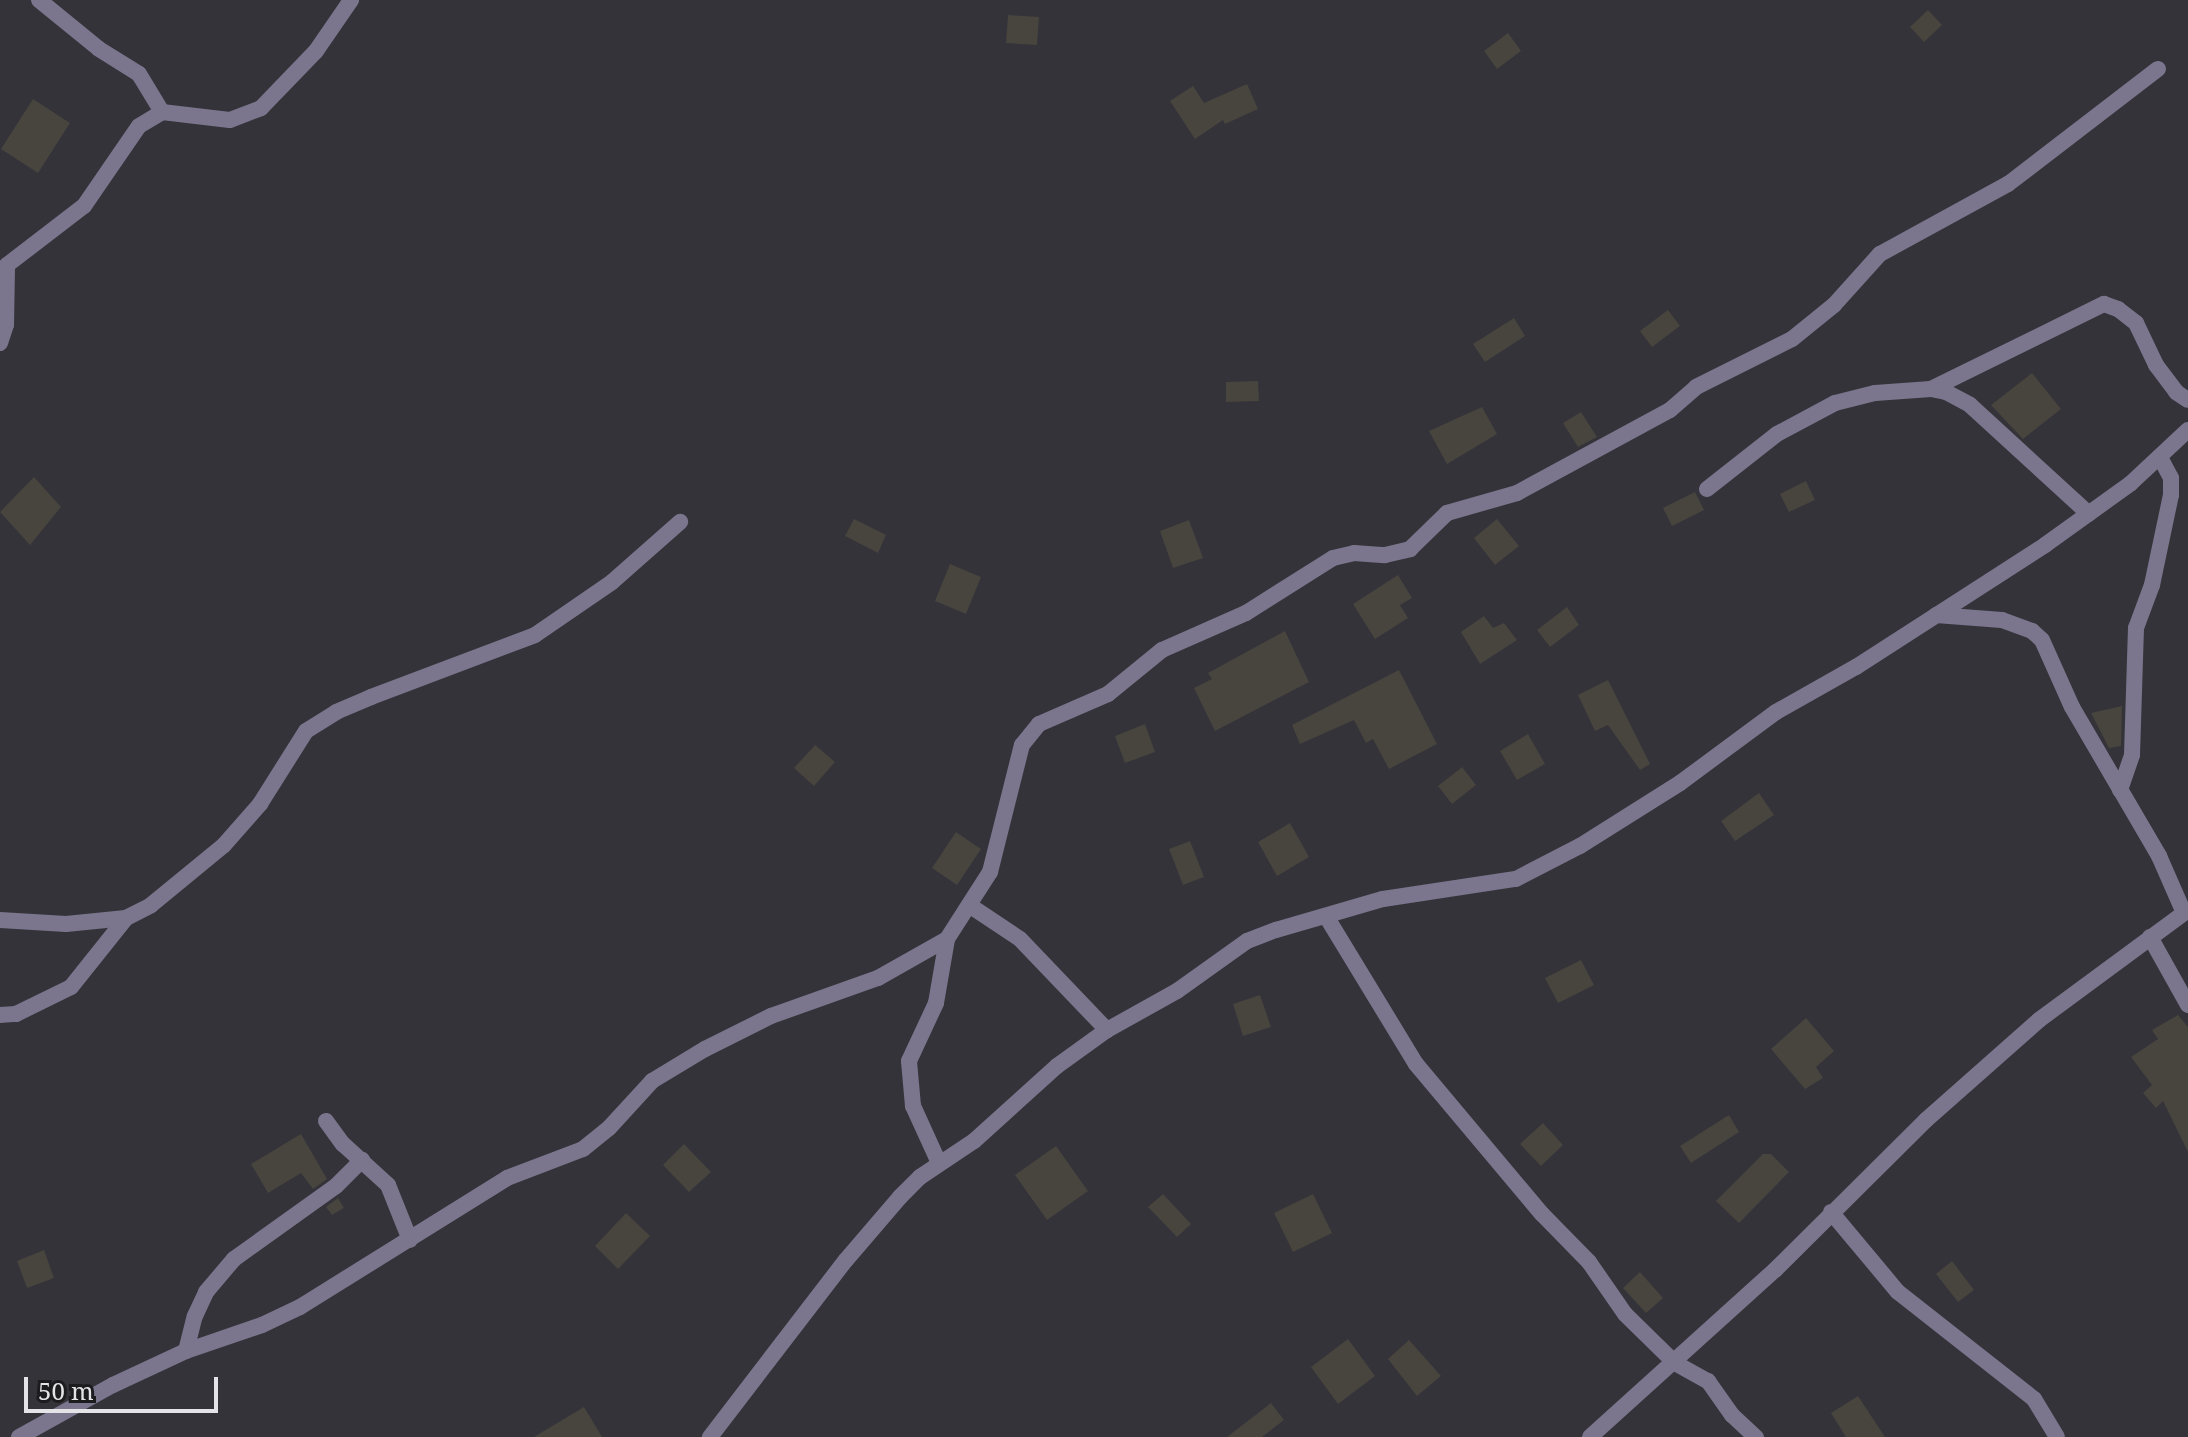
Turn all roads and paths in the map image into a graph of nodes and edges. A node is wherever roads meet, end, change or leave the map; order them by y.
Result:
1 (39, 0) edge
2 (351, 0) edge
3 (2158, 69) dead end
4 (162, 112) junction
5 (0, 343) edge
6 (1931, 389) junction
7 (2188, 400) edge
8 (2188, 430) edge
9 (2160, 457) junction
10 (1707, 489) dead end
11 (2089, 514) junction
12 (680, 522) dead end
13 (1936, 615) junction
14 (2120, 790) junction
15 (969, 905) junction
16 (2186, 912) edge
17 (1326, 916) junction
18 (126, 918) junction
19 (0, 920) edge
20 (2150, 937) junction
21 (947, 939) junction
22 (2188, 1005) edge
23 (0, 1015) edge
24 (1107, 1030) junction
25 (326, 1121) dead end
26 (362, 1160) junction
27 (939, 1163) junction
28 (1831, 1212) junction
29 (410, 1240) junction
30 (186, 1351) junction
31 (1675, 1363) junction
32 (19, 1437) edge
33 (710, 1437) edge
34 (1590, 1437) edge
35 (1756, 1437) edge
36 (2057, 1437) edge

1 - 4 street
2 - 4 street
3 - 15 street
4 - 5 street
6 - 7 street
6 - 10 street
6 - 11 street
8 - 9 street
9 - 11 street
9 - 14 street
11 - 13 street
12 - 18 street
13 - 14 street
13 - 17 street
14 - 16 street
15 - 21 street
15 - 24 street
16 - 20 street
17 - 24 street
17 - 31 street
18 - 19 street
18 - 23 street
20 - 22 street
20 - 28 street
21 - 27 street
21 - 29 street
24 - 27 street
25 - 26 street
26 - 29 street
26 - 30 street
27 - 33 street
28 - 31 street
28 - 36 street
29 - 30 street
30 - 32 street
31 - 34 street
31 - 35 street

